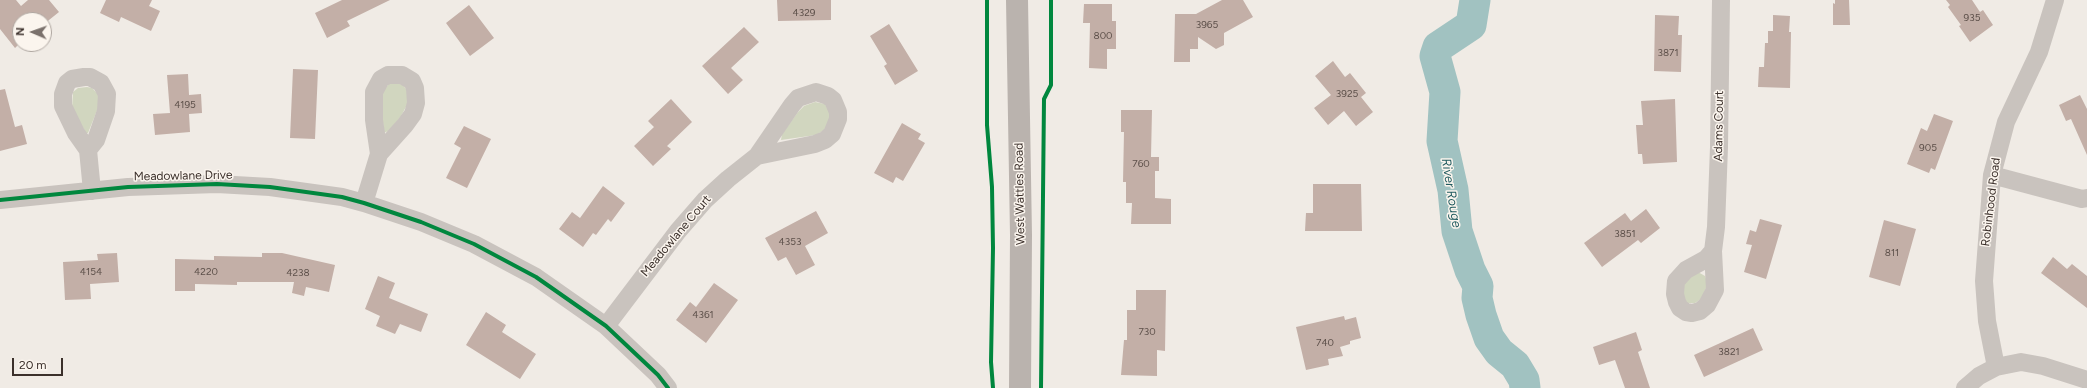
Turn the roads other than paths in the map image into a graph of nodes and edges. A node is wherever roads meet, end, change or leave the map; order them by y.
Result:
1 (1017, 0) edge
2 (1721, 0) edge
3 (2055, 0) edge
4 (88, 150) dead end
5 (379, 154) dead end
6 (757, 156) dead end
7 (1992, 175) junction
8 (92, 191) junction
9 (0, 200) edge
10 (2085, 200) edge
11 (364, 203) junction
12 (1714, 251) dead end
13 (606, 326) junction
14 (1996, 367) junction
15 (2087, 380) edge
16 (668, 388) edge
17 (1020, 388) edge
18 (1965, 388) edge

1 - 17 street, West Wattles Road
2 - 12 street, Adams Court
3 - 7 street, Robinhood Road
4 - 8 street
5 - 11 street
6 - 13 street, Meadowlane Court
7 - 10 street
7 - 14 street, Robinhood Road
8 - 9 street, Meadowlane Drive
8 - 11 street, Meadowlane Drive
11 - 13 street, Meadowlane Drive
13 - 16 street, Meadowlane Drive
14 - 15 street
14 - 18 street

